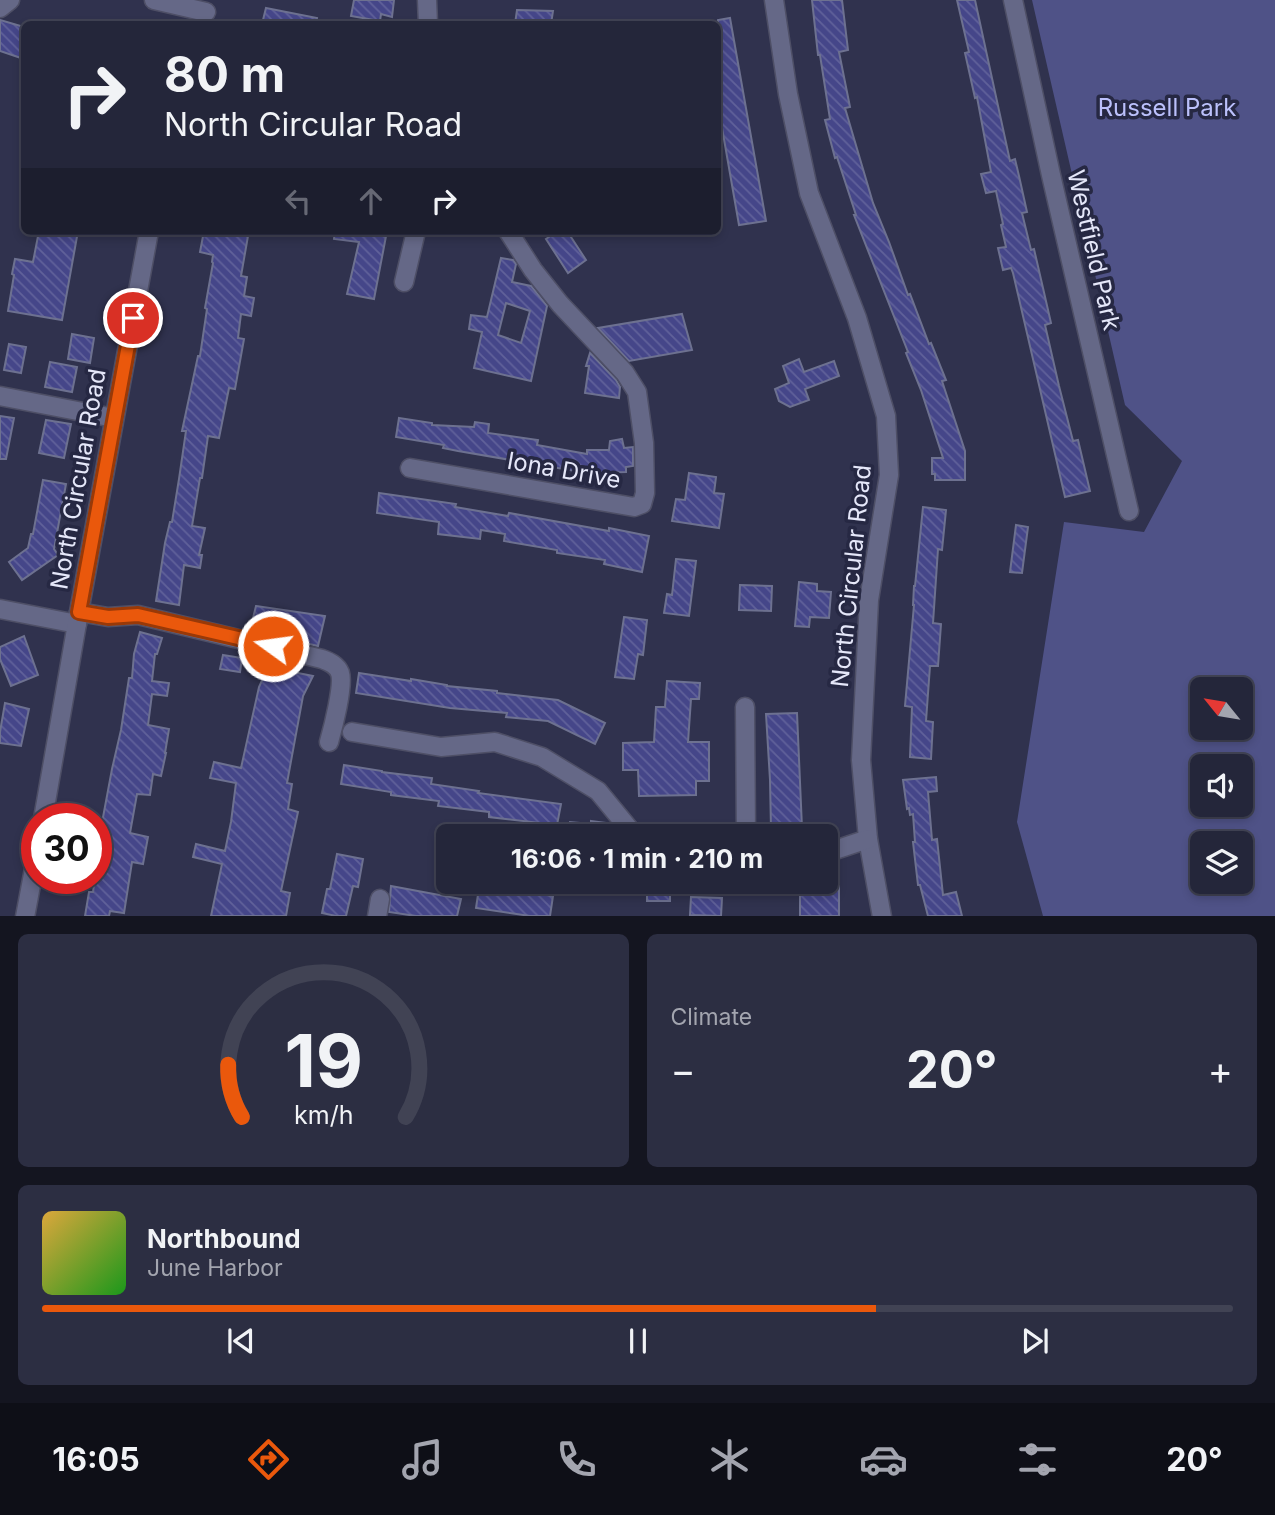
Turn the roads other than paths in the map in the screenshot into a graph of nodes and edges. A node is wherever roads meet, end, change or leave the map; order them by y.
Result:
1 (10, 0) edge
2 (154, 0) edge
3 (427, 0) edge
4 (1013, 0) edge
5 (773, 1) edge
6 (0, 8) edge
7 (206, 12) edge
8 (428, 21) edge
9 (148, 235) edge
10 (415, 235) edge
11 (511, 235) edge
12 (404, 282) dead end
13 (0, 396) edge
14 (114, 418) junction
15 (410, 468) dead end
16 (1129, 511) dead end
17 (0, 609) edge
18 (78, 618) junction
19 (745, 707) dead end
20 (352, 732) dead end
21 (330, 743) dead end
22 (46, 803) edge
23 (625, 824) edge
24 (746, 824) edge
25 (868, 839) junction
26 (838, 849) edge
27 (29, 894) edge
28 (25, 916) edge
29 (882, 916) edge

1 - 6 street
2 - 7 street
3 - 8 street
4 - 16 street, Westfield Park
5 - 25 street, North Circular Road
9 - 14 street, North Circular Road
10 - 12 street
11 - 15 street, Iona Drive
13 - 14 street
14 - 18 street, North Circular Road
17 - 18 street
18 - 21 street
18 - 22 street, North Circular Road
19 - 24 street
20 - 23 street
25 - 26 street
25 - 29 street, North Circular Road
27 - 28 street

